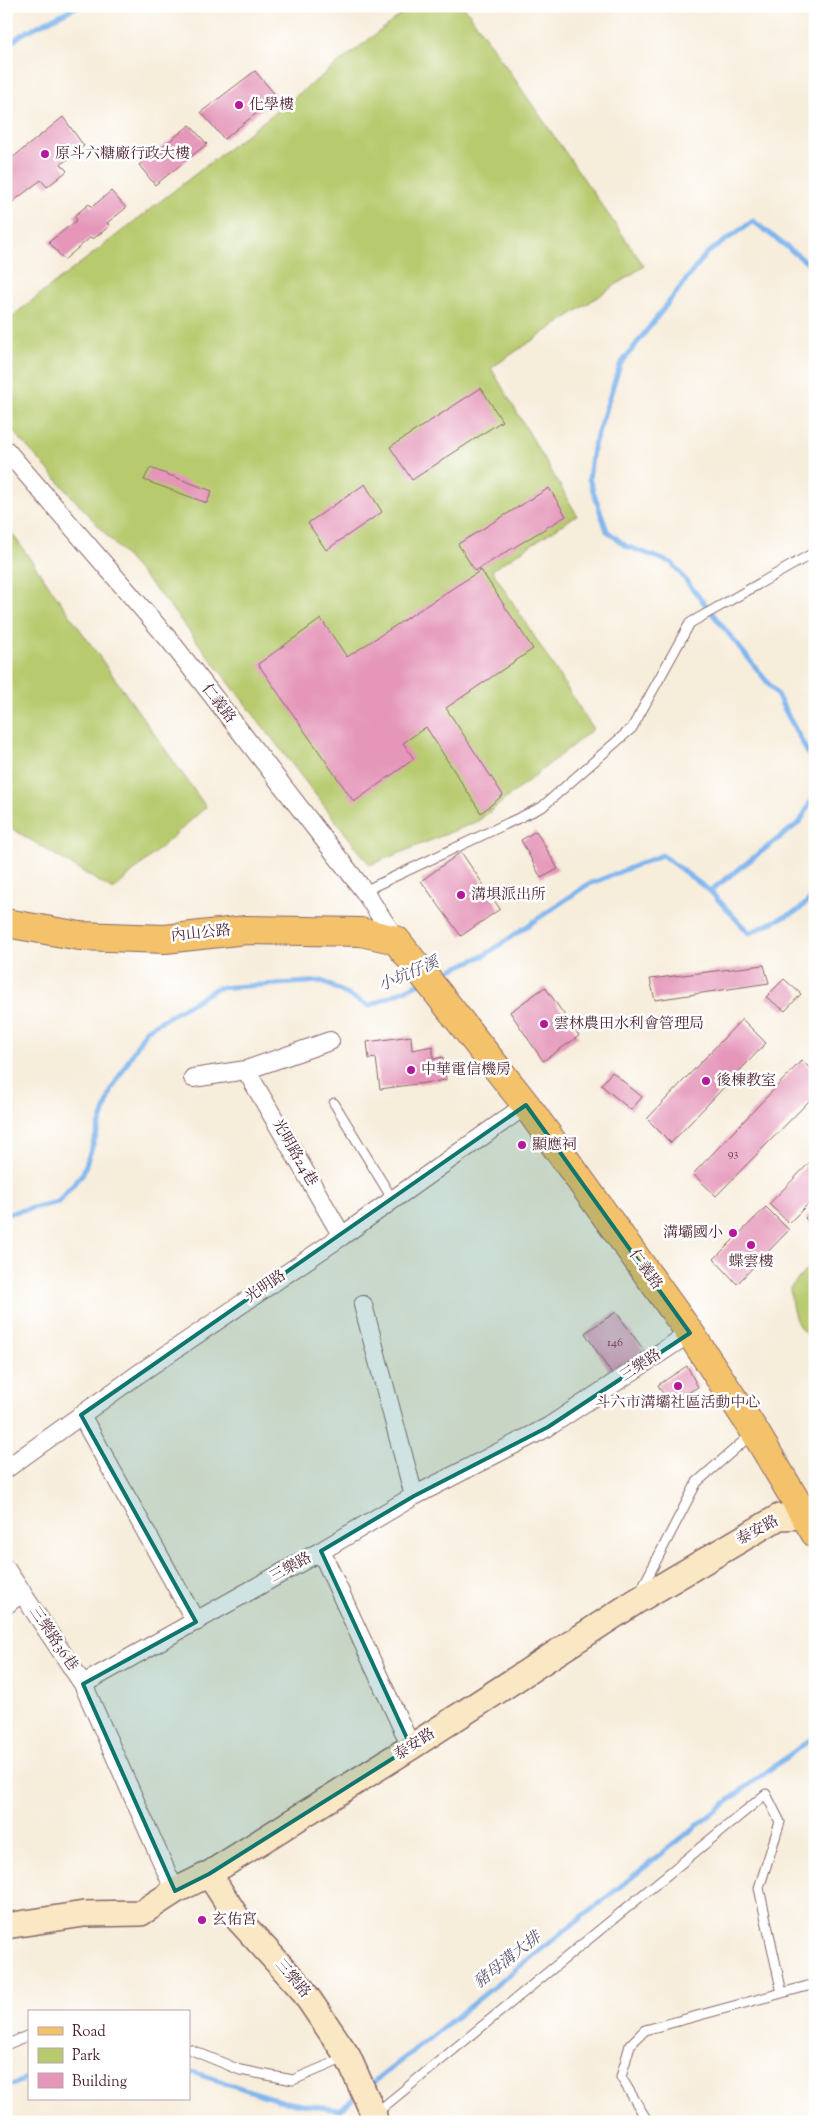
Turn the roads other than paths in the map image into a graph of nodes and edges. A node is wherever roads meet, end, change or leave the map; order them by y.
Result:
1 (6, 450) edge
2 (815, 552) edge
3 (364, 891) junction
4 (6, 923) edge
5 (396, 940) junction
6 (330, 1041) dead end
7 (246, 1070) junction
8 (193, 1078) dead end
9 (334, 1102) dead end
10 (526, 1105) junction
11 (393, 1200) junction
12 (342, 1236) junction
13 (363, 1305) dead end
14 (690, 1333) junction
15 (81, 1415) junction
16 (755, 1432) junction
17 (6, 1469) edge
18 (414, 1496) junction
19 (812, 1520) edge
20 (322, 1552) junction
21 (6, 1569) edge
22 (22, 1592) junction
23 (635, 1602) junction
24 (6, 1605) edge
25 (196, 1622) junction
26 (84, 1684) junction
27 (411, 1747) junction
28 (209, 1874) junction
29 (176, 1891) junction
30 (6, 1926) edge
31 (815, 1984) edge
32 (782, 1993) junction
33 (28, 2035) edge
34 (6, 2045) edge
35 (190, 2049) edge
36 (350, 2061) junction
37 (373, 2114) edge
38 (648, 2122) edge

1 - 3 street, 仁義路
2 - 3 lane
3 - 5 street, 仁義路
4 - 5 main road, 內山公路
5 - 10 main road, 仁義路
6 - 7 street
7 - 8 street
7 - 12 street, 光明路24巷
9 - 11 lane
10 - 11 street, 光明路
10 - 14 main road, 仁義路
11 - 12 street, 光明路
12 - 15 street, 光明路
13 - 18 street
14 - 16 main road, 仁義路
14 - 18 street, 三樂路
15 - 17 street, 光明路
15 - 25 street
16 - 19 main road, 仁義路
16 - 23 lane
18 - 20 street, 三樂路
19 - 23 street, 泰安路
20 - 25 street, 三樂路
20 - 27 street
21 - 22 street, 三樂路36巷
22 - 24 street
22 - 26 street, 三樂路36巷
23 - 27 street, 泰安路
25 - 26 street, 三樂路
26 - 29 street
27 - 28 street, 泰安路
28 - 29 street, 泰安路
28 - 36 street, 三樂路
29 - 30 street, 泰安路
31 - 32 lane
32 - 37 lane
32 - 38 lane
33 - 34 lane
35 - 36 lane
36 - 37 street, 三樂路

